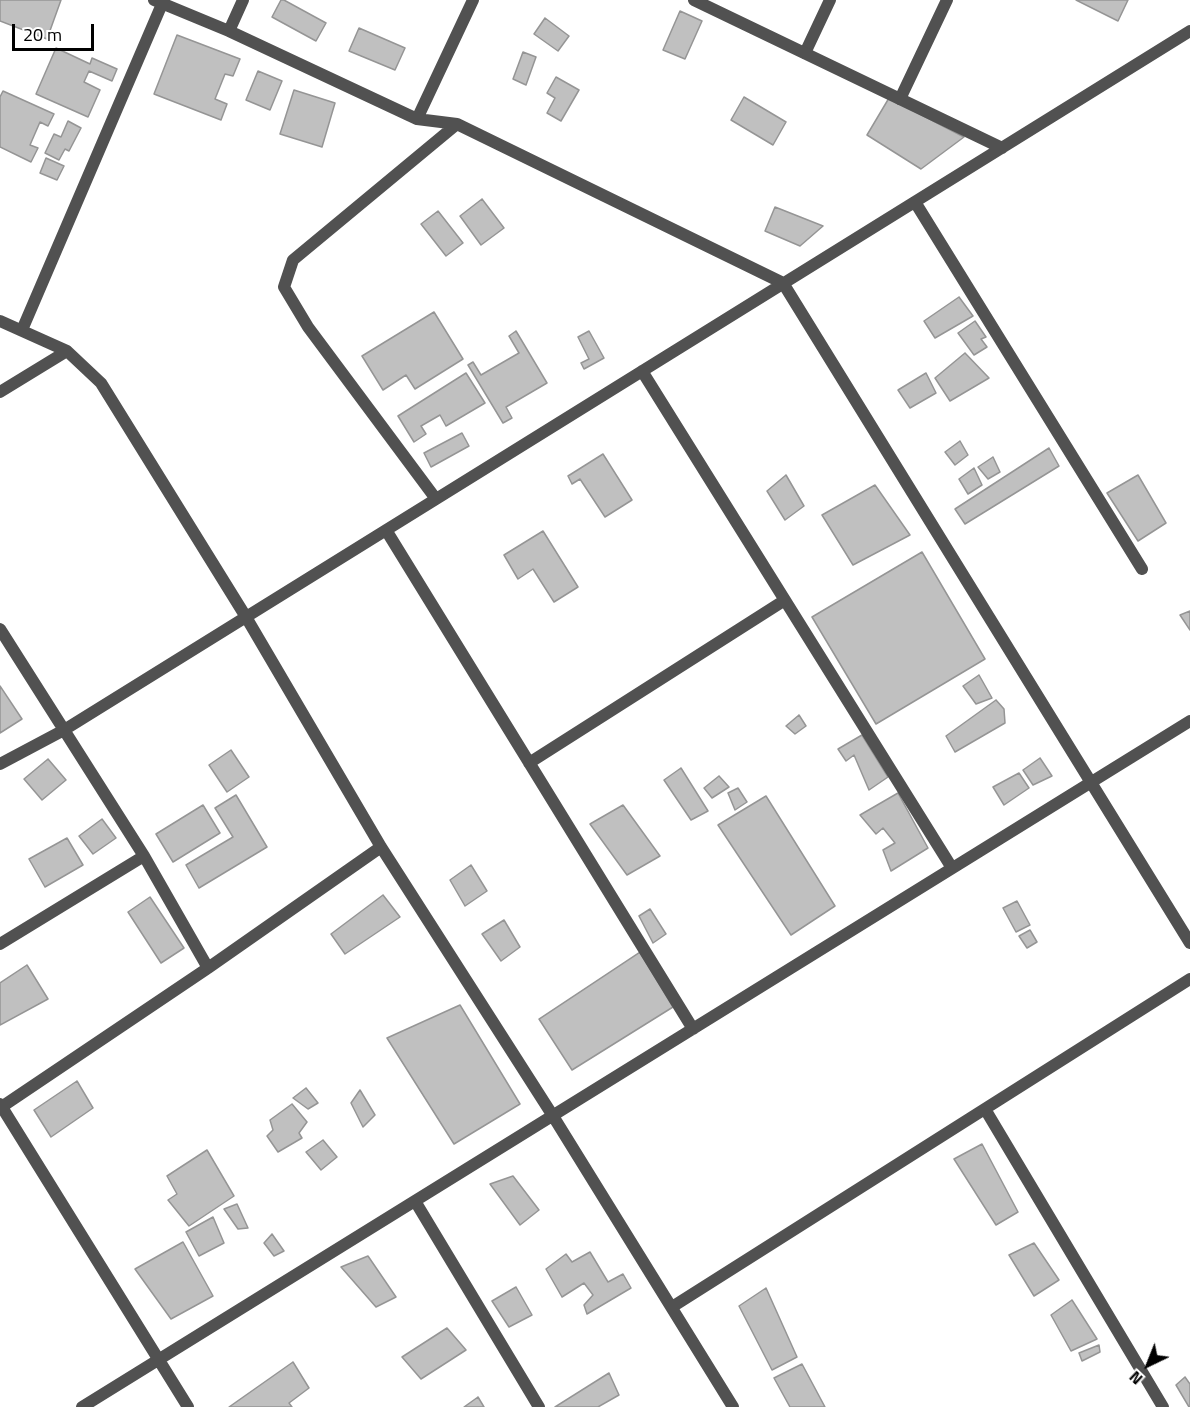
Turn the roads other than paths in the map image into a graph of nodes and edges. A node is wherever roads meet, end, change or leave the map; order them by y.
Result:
1 (243, 0) edge
2 (473, 0) edge
3 (694, 0) edge
4 (830, 0) edge
5 (947, 0) edge
6 (158, 2) edge
7 (229, 31) junction
8 (1190, 31) edge
9 (805, 53) junction
10 (900, 99) junction
11 (417, 119) junction
12 (457, 124) junction
13 (1002, 148) junction
14 (915, 202) junction
15 (783, 283) junction
16 (0, 321) edge
17 (22, 330) junction
18 (67, 351) junction
19 (642, 371) junction
20 (0, 392) edge
21 (436, 499) junction
22 (386, 530) junction
23 (1142, 569) dead end
24 (785, 600) junction
25 (246, 617) junction
26 (0, 629) edge
27 (1190, 721) edge
28 (64, 730) junction
29 (529, 763) junction
30 (0, 764) edge
31 (1090, 782) junction
32 (381, 847) junction
33 (144, 856) junction
34 (952, 868) junction
35 (1190, 943) edge
36 (0, 944) edge
37 (208, 969) junction
38 (1190, 979) edge
39 (693, 1029) junction
40 (1, 1106) edge
41 (985, 1109) junction
42 (553, 1116) junction
43 (415, 1201) junction
44 (672, 1307) junction
45 (159, 1359) junction
46 (82, 1407) edge
47 (188, 1407) edge
48 (539, 1407) edge
49 (733, 1407) edge
50 (1163, 1407) edge

1 - 7 street
2 - 11 street
3 - 9 street
4 - 9 street
5 - 10 street
6 - 7 street
6 - 17 street
7 - 11 street
8 - 13 street
9 - 10 street
10 - 13 street
11 - 12 street
12 - 15 street
12 - 21 street
13 - 14 street
14 - 15 street
14 - 23 street
15 - 19 street
15 - 31 street
16 - 17 street
17 - 18 street
18 - 20 street
18 - 25 street
19 - 21 street
19 - 24 street
21 - 22 street
22 - 25 street
22 - 29 street
24 - 29 street
24 - 34 street
25 - 28 street
25 - 32 street
26 - 28 street
27 - 31 street
28 - 30 street
28 - 33 street
29 - 39 street
31 - 34 street
31 - 35 street
32 - 37 street
32 - 42 street
33 - 36 street
33 - 37 street
34 - 39 street
37 - 40 street
38 - 41 street
39 - 42 street
40 - 45 street
41 - 44 street
41 - 50 street
42 - 43 street
42 - 44 street
43 - 45 street
43 - 48 street
44 - 49 street
45 - 46 street
45 - 47 street

